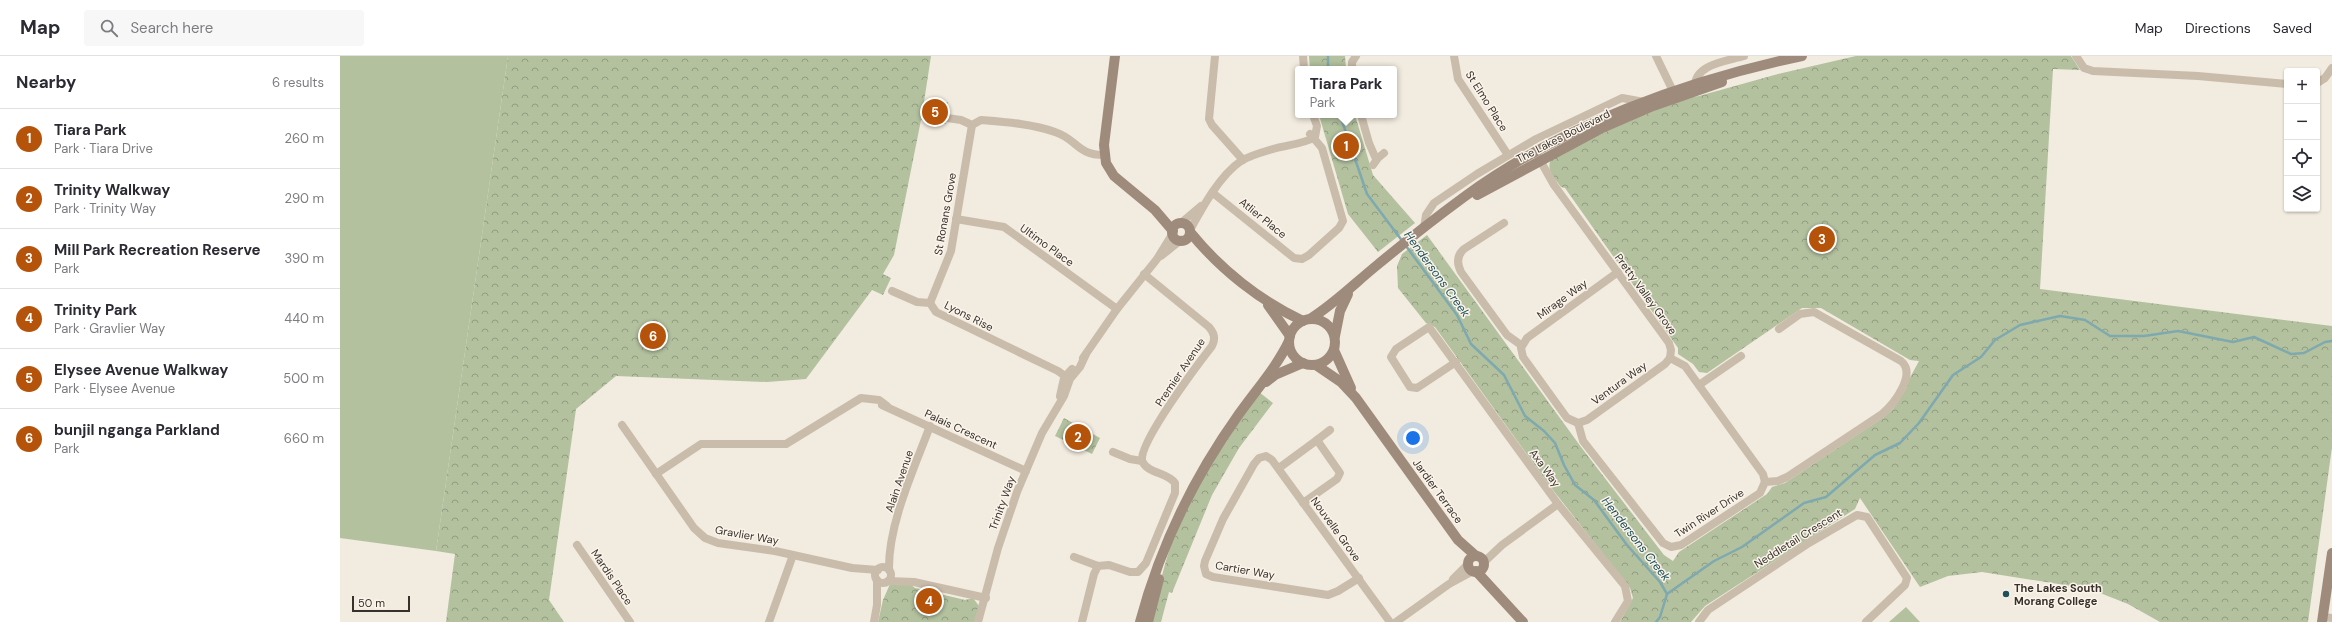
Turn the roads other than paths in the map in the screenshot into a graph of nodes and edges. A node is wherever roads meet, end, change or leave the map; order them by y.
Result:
1 (1115, 56) edge
2 (1215, 56) edge
3 (1303, 56) edge
4 (1356, 56) edge
5 (1454, 56) edge
6 (1656, 56) edge
7 (1744, 56) edge
8 (1802, 56) edge
9 (2076, 56) edge
10 (1304, 66) edge
11 (1352, 66) edge
12 (2332, 68) edge
13 (2320, 81) edge
14 (2284, 84) edge
15 (1695, 87) junction
16 (1670, 95) junction
17 (1644, 102) junction
18 (940, 117) dead end
19 (1312, 118) edge
20 (1362, 118) edge
21 (972, 125) junction
22 (1312, 135) junction
23 (1104, 152) junction
24 (1384, 153) dead end
25 (1508, 156) junction
26 (1538, 156) junction
27 (1243, 160) junction
28 (1213, 192) junction
29 (1204, 203) junction
30 (956, 219) junction
31 (1504, 223) dead end
32 (1176, 228) junction
33 (1424, 228) junction
34 (1190, 231) junction
35 (1182, 240) junction
36 (1208, 253) junction
37 (1157, 259) junction
38 (1618, 272) junction
39 (1144, 274) junction
40 (1351, 288) junction
41 (892, 291) dead end
42 (1265, 301) junction
43 (930, 304) junction
44 (1117, 309) junction
45 (1307, 320) junction
46 (1779, 329) dead end
47 (1335, 336) junction
48 (1290, 339) junction
49 (1522, 345) junction
50 (1334, 350) junction
51 (1741, 356) dead end
52 (1670, 358) junction
53 (1456, 362) junction
54 (1303, 363) junction
55 (1316, 364) junction
56 (1066, 378) junction
57 (1699, 386) junction
58 (1258, 388) junction
59 (1356, 398) junction
60 (1578, 423) junction
61 (622, 425) dead end
62 (930, 426) junction
63 (1330, 430) dead end
64 (1317, 440) junction
65 (1113, 452) dead end
66 (1260, 457) joint
67 (1142, 461) junction
68 (1279, 468) junction
69 (1026, 471) junction
70 (656, 474) junction
71 (1765, 482) junction
72 (1304, 503) junction
73 (1558, 504) junction
74 (1177, 520) junction
75 (891, 543) junction
76 (577, 545) dead end
77 (2332, 553) edge
78 (793, 554) junction
79 (1074, 557) dead end
80 (1476, 564) junction
81 (1098, 566) junction
82 (890, 571) junction
83 (877, 574) junction
84 (1358, 578) junction
85 (888, 581) junction
86 (914, 582) junction
87 (986, 598) junction
88 (877, 605) junction
89 (982, 612) junction
90 (2326, 619) edge
91 (630, 622) edge
92 (769, 622) edge
93 (874, 622) edge
94 (978, 622) edge
95 (982, 622) edge
96 (1082, 622) edge
97 (1140, 622) edge
98 (1148, 622) edge
99 (1390, 622) edge
100 (1396, 622) edge
101 (1523, 622) edge
102 (1615, 622) edge
103 (1699, 622) edge
104 (1866, 622) edge

1 - 23 street
2 - 27 street
3 - 10 street
4 - 11 street
5 - 25 street, St Elmo Place
6 - 16 street
7 - 15 street
8 - 15 street, The Lakes Boulevard
9 - 14 street
12 - 13 street
15 - 16 street, The Lakes Boulevard
16 - 17 street, The Lakes Boulevard
16 - 26 street, The Lakes Boulevard
17 - 25 street, The Lakes Boulevard
17 - 26 street, The Lakes Boulevard
18 - 21 street
19 - 22 street
20 - 24 street
21 - 23 street
21 - 30 street, St Ronans Grove
22 - 27 street
22 - 28 street, Atlier Place
23 - 32 street
25 - 33 street, The Lakes Boulevard
26 - 33 street, The Lakes Boulevard
26 - 38 street, Pretty Valley Grove
27 - 28 street
28 - 29 street
29 - 32 street, Trinity Way
29 - 34 street
30 - 43 street, St Ronans Grove
30 - 44 street, Ultimo Place
31 - 49 street
32 - 34 street
32 - 35 street
32 - 37 street, Trinity Way
33 - 40 street, The Lakes Boulevard
34 - 35 street
34 - 36 street
35 - 36 street
35 - 37 street, Trinity Way
36 - 42 street
37 - 39 street, Trinity Way
38 - 49 street, Mirage Way
38 - 52 street, Pretty Valley Grove
39 - 44 street, Trinity Way
39 - 67 street, Premier Avenue
40 - 45 street, The Lakes Boulevard
40 - 47 street, The Lakes Boulevard
41 - 43 street, Lyons Rise
42 - 45 street
42 - 48 street
43 - 56 street, Lyons Rise
44 - 56 street, Trinity Way
45 - 47 street
45 - 48 street
46 - 71 street
47 - 50 street
48 - 54 street
48 - 58 street
49 - 60 street
50 - 55 street
50 - 59 street, Jardier Terrace
51 - 57 street
52 - 57 street
52 - 60 street, Ventura Way
53 - 53 street, Axa Way
53 - 73 street, Axa Way
54 - 55 street
54 - 58 street
55 - 59 street, Jardier Terrace
56 - 69 street, Trinity Way
57 - 71 street
58 - 74 street
59 - 80 street, Jardier Terrace
60 - 71 street, Twin River Drive
61 - 70 street, Gravlier Way
62 - 69 street, Palais Crescent
62 - 70 street, Palais Crescent
62 - 75 street, Alain Avenue
63 - 64 street
64 - 68 street
64 - 72 street
65 - 67 street
66 - 68 street, Nouvelle Grove
66 - 84 street, Cartier Way
67 - 81 street
68 - 72 street, Nouvelle Grove
69 - 87 street, Trinity Way
70 - 78 street, Gravlier Way
72 - 84 street, Nouvelle Grove
73 - 80 street
73 - 102 street, Axa Way
74 - 97 street
74 - 98 street
75 - 82 street, Alain Avenue
75 - 83 street, Alain Avenue
76 - 91 street, Mardis Place
77 - 90 street
78 - 83 street, Gravlier Way
78 - 92 street
79 - 81 street
80 - 100 street
80 - 101 street, Jardier Terrace
81 - 96 street
82 - 83 street
82 - 85 street, Alain Avenue
82 - 86 street
83 - 85 street
83 - 88 street, Alain Avenue
84 - 99 street, Nouvelle Grove
85 - 86 street
85 - 88 street, Alain Avenue
86 - 87 street
87 - 89 street, Trinity Way
88 - 93 street, Alain Avenue
89 - 94 street, Trinity Way
89 - 95 street, Trinity Way
103 - 104 street, Neddletail Crescent

